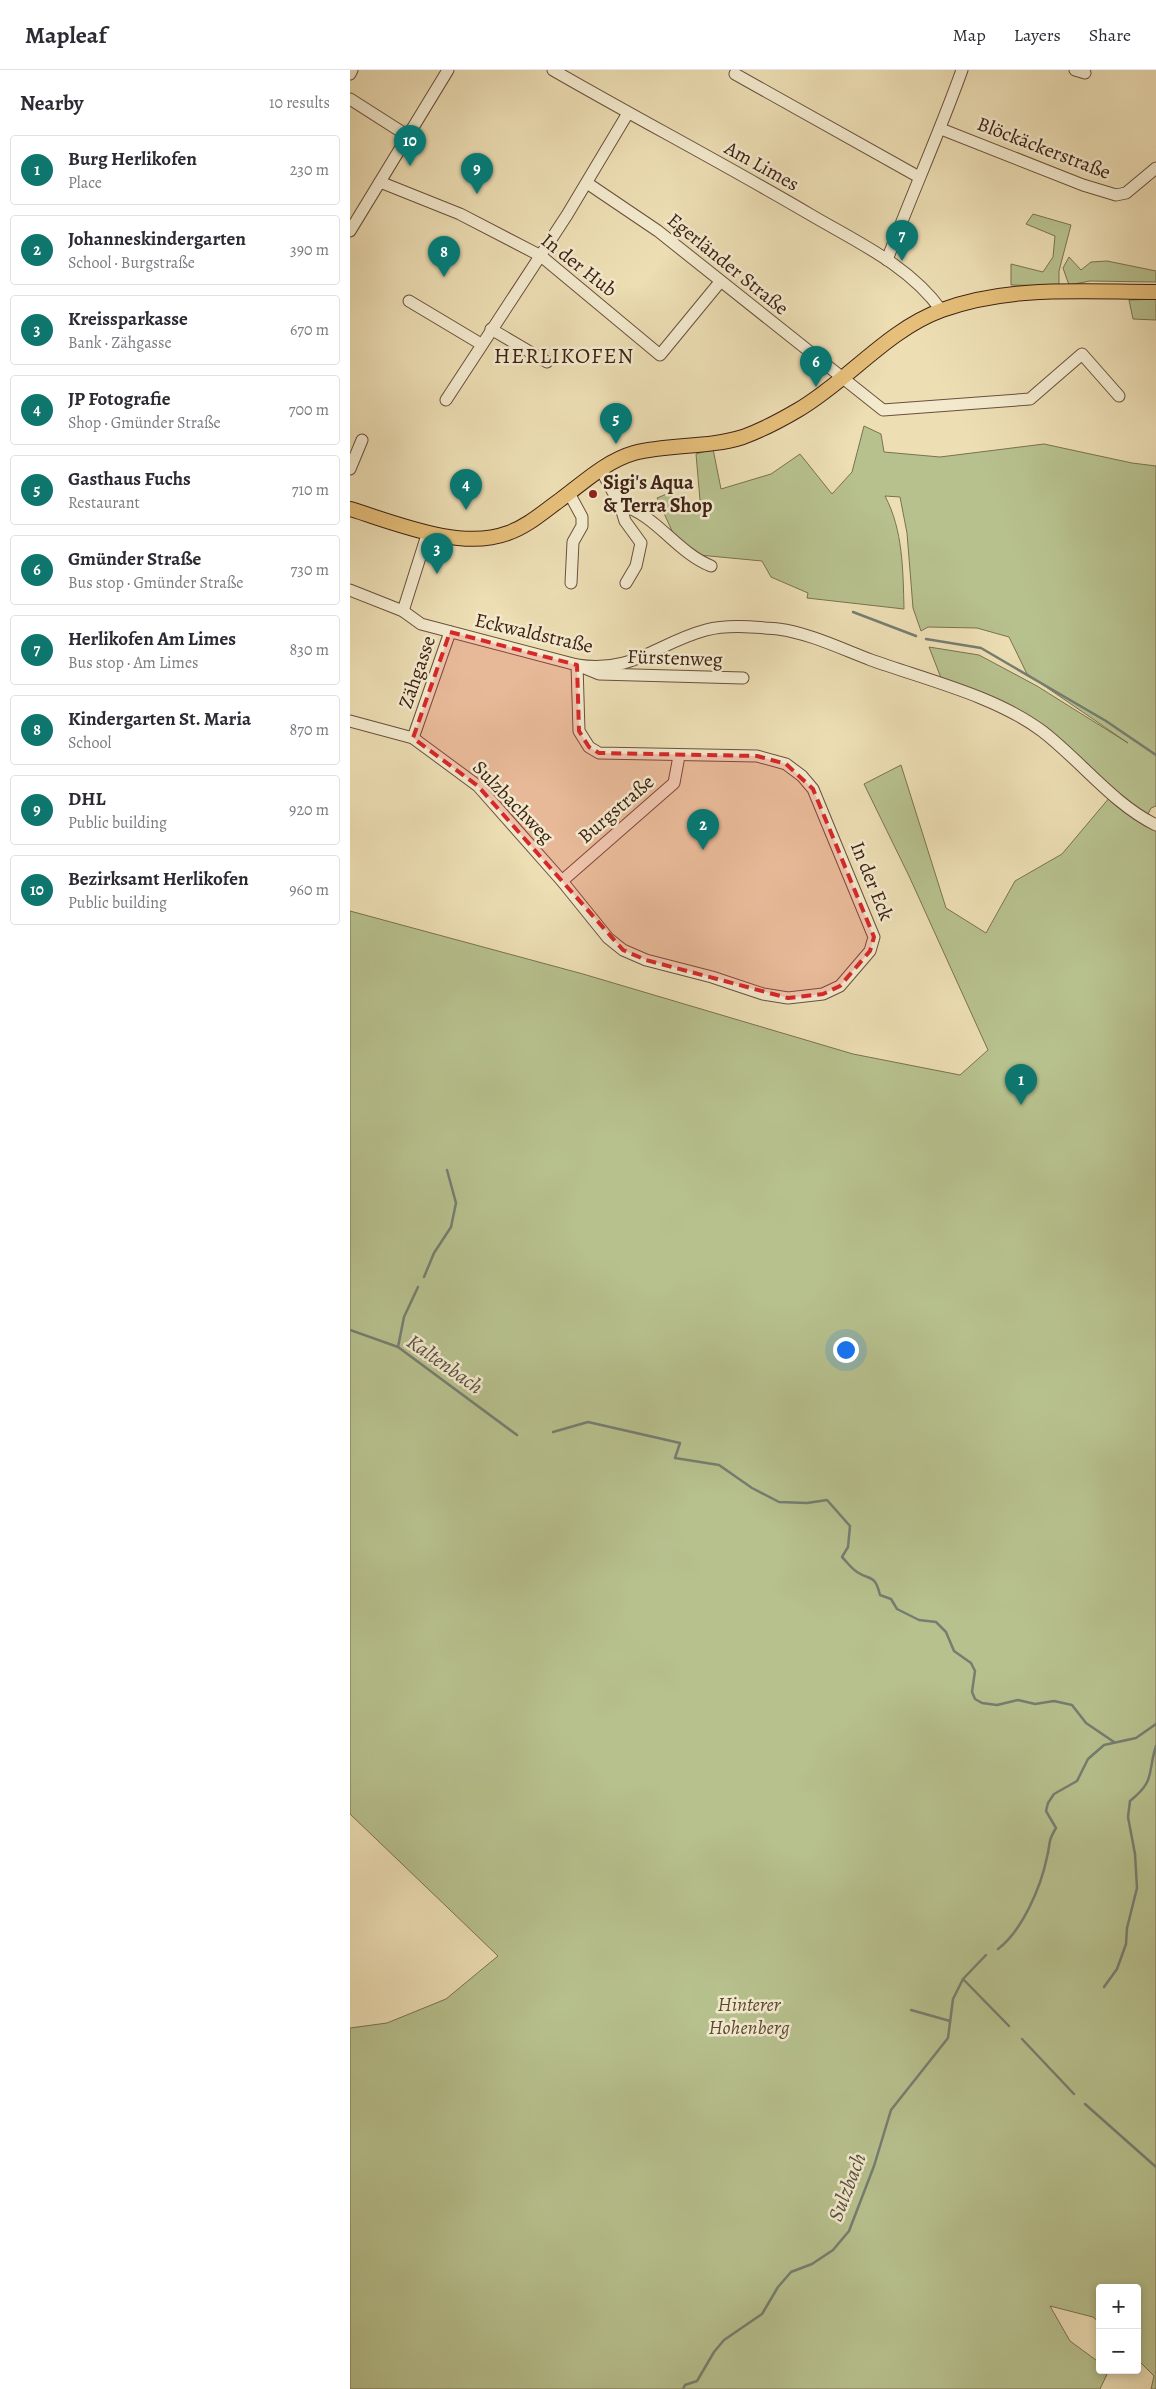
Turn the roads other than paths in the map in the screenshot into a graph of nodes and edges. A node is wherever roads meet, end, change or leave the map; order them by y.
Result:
1 (352, 70) edge
2 (448, 70) edge
3 (553, 70) edge
4 (962, 70) edge
5 (350, 74) edge
6 (735, 74) dead end
7 (350, 98) edge
8 (628, 113) junction
9 (941, 129) junction
10 (408, 136) junction
11 (1156, 168) edge
12 (919, 176) junction
13 (380, 182) junction
14 (587, 182) junction
15 (350, 231) edge
16 (541, 256) junction
17 (887, 260) junction
18 (720, 282) junction
19 (1156, 292) edge
20 (409, 301) dead end
21 (941, 310) junction
22 (491, 329) junction
23 (481, 344) junction
24 (547, 362) dead end
25 (842, 380) junction
26 (1119, 396) dead end
27 (446, 400) dead end
28 (362, 440) dead end
29 (350, 469) edge
30 (601, 470) junction
31 (569, 493) junction
32 (620, 505) junction
33 (350, 508) edge
34 (428, 532) junction
35 (711, 566) dead end
36 (626, 582) dead end
37 (571, 583) dead end
38 (350, 590) edge
39 (403, 611) junction
40 (450, 632) junction
41 (577, 665) junction
42 (743, 678) dead end
43 (350, 721) edge
44 (414, 738) junction
45 (679, 756) junction
46 (1156, 825) edge
47 (562, 881) junction

1 - 5 street
2 - 10 street
3 - 8 street, Am Limes
4 - 9 street
6 - 12 street
7 - 10 street
8 - 14 street
8 - 17 street, Am Limes
9 - 11 street, Blöckäckerstraße
9 - 12 street
10 - 13 street
12 - 17 street
13 - 15 street
13 - 16 street, In der Hub
14 - 16 street
14 - 18 street, Egerländer Straße
16 - 18 street, In der Hub
16 - 22 street
17 - 21 street, Am Limes
18 - 25 street, Egerländer Straße
19 - 21 main road
20 - 23 street
21 - 25 main road
22 - 23 street
22 - 24 street
23 - 27 street
25 - 26 street, Egerländer Straße
25 - 30 main road
28 - 29 street
30 - 31 main road
30 - 32 street
31 - 34 main road
31 - 37 street
32 - 35 street
32 - 36 street
33 - 34 main road
34 - 39 street, Zähgasse
38 - 39 street
39 - 40 street, Zähgasse
40 - 41 street, Eckwaldstraße
40 - 44 street, Zähgasse
41 - 42 street, Fürstenweg
41 - 45 street, In der Eck
41 - 46 street, Eckwaldstraße
43 - 44 street, Sulzbachweg
44 - 47 street, Sulzbachweg
45 - 47 street, Burgstraße
45 - 47 street, In der Eck

